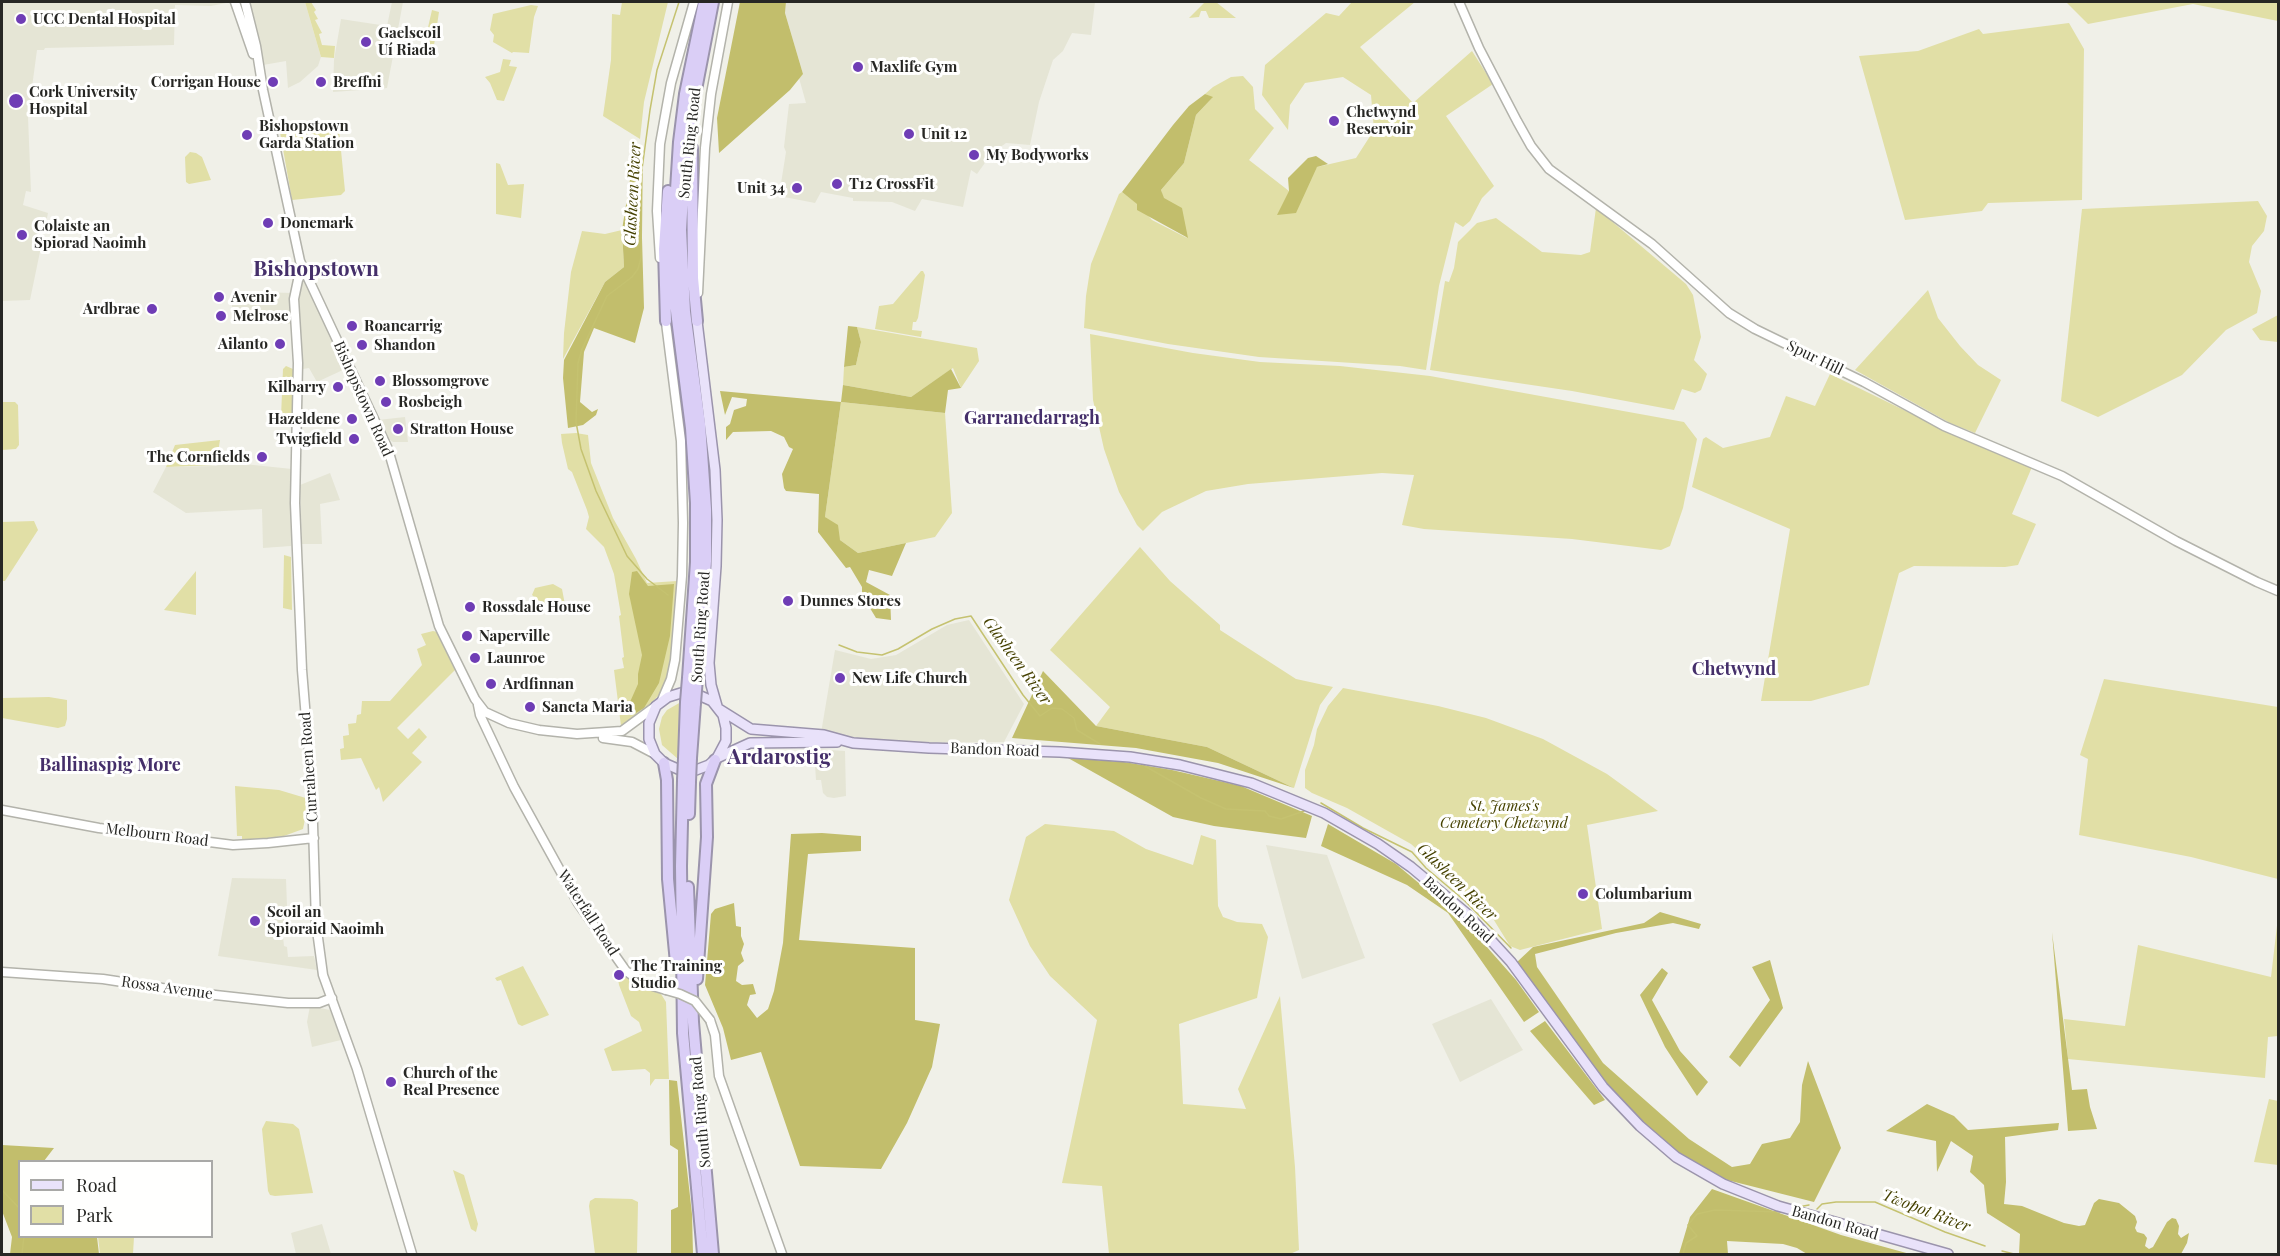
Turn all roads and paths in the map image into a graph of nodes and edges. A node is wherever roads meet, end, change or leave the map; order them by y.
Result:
1 (235, 2) edge
2 (245, 2) edge
3 (694, 2) edge
4 (704, 2) edge
5 (713, 2) edge
6 (728, 2) edge
7 (1459, 2) edge
8 (260, 77) junction
9 (697, 79) junction
10 (685, 94) junction
11 (304, 267) junction
12 (666, 321) junction
13 (697, 321) junction
14 (2278, 591) edge
15 (693, 678) junction
16 (659, 703) junction
17 (478, 704) junction
18 (718, 707) junction
19 (500, 720) junction
20 (489, 732) junction
21 (591, 734) junction
22 (843, 741) junction
23 (655, 754) junction
24 (716, 759) junction
25 (664, 764) junction
26 (686, 781) junction
27 (2, 810) edge
28 (314, 838) junction
29 (2, 972) edge
30 (332, 998) junction
31 (683, 1033) junction
32 (698, 1084) junction
33 (412, 1254) edge
34 (703, 1254) edge
35 (713, 1254) edge
36 (782, 1254) edge
37 (1948, 1254) edge

1 - 8 street, Bishopstown Road
2 - 8 street, Bishopstown Road
3 - 12 street
4 - 10 highway, South Ring Road
5 - 9 highway, South Ring Road
6 - 13 street
7 - 14 street, Spur Hill
8 - 11 street, Bishopstown Road
9 - 13 highway
9 - 15 highway, South Ring Road
10 - 12 highway
10 - 15 highway, South Ring Road
11 - 17 street, Bishopstown Road
11 - 28 street, Curraheen Road
12 - 16 street
13 - 18 main road
15 - 26 highway, South Ring Road, bridge
16 - 18 main road
16 - 21 street, Bishopstown Road
16 - 23 main road
17 - 19 street, Bishopstown Road
17 - 20 street, Waterfall Road
18 - 22 main road, Bandon Road
18 - 24 main road
19 - 20 street
19 - 21 street, Bishopstown Road
20 - 36 street, Waterfall Road, bridge
21 - 23 street, Bishopstown Road
22 - 24 main road, Bandon Road
22 - 37 main road, Bandon Road
23 - 25 main road
24 - 25 main road
24 - 32 highway
25 - 31 highway
26 - 31 highway, South Ring Road
26 - 32 highway, South Ring Road
27 - 28 street, Melbourn Road
28 - 30 street, Curraheen Road
29 - 30 street, Rossa Avenue
30 - 33 street, Curraheen Road
31 - 34 highway, South Ring Road
32 - 35 highway, South Ring Road

